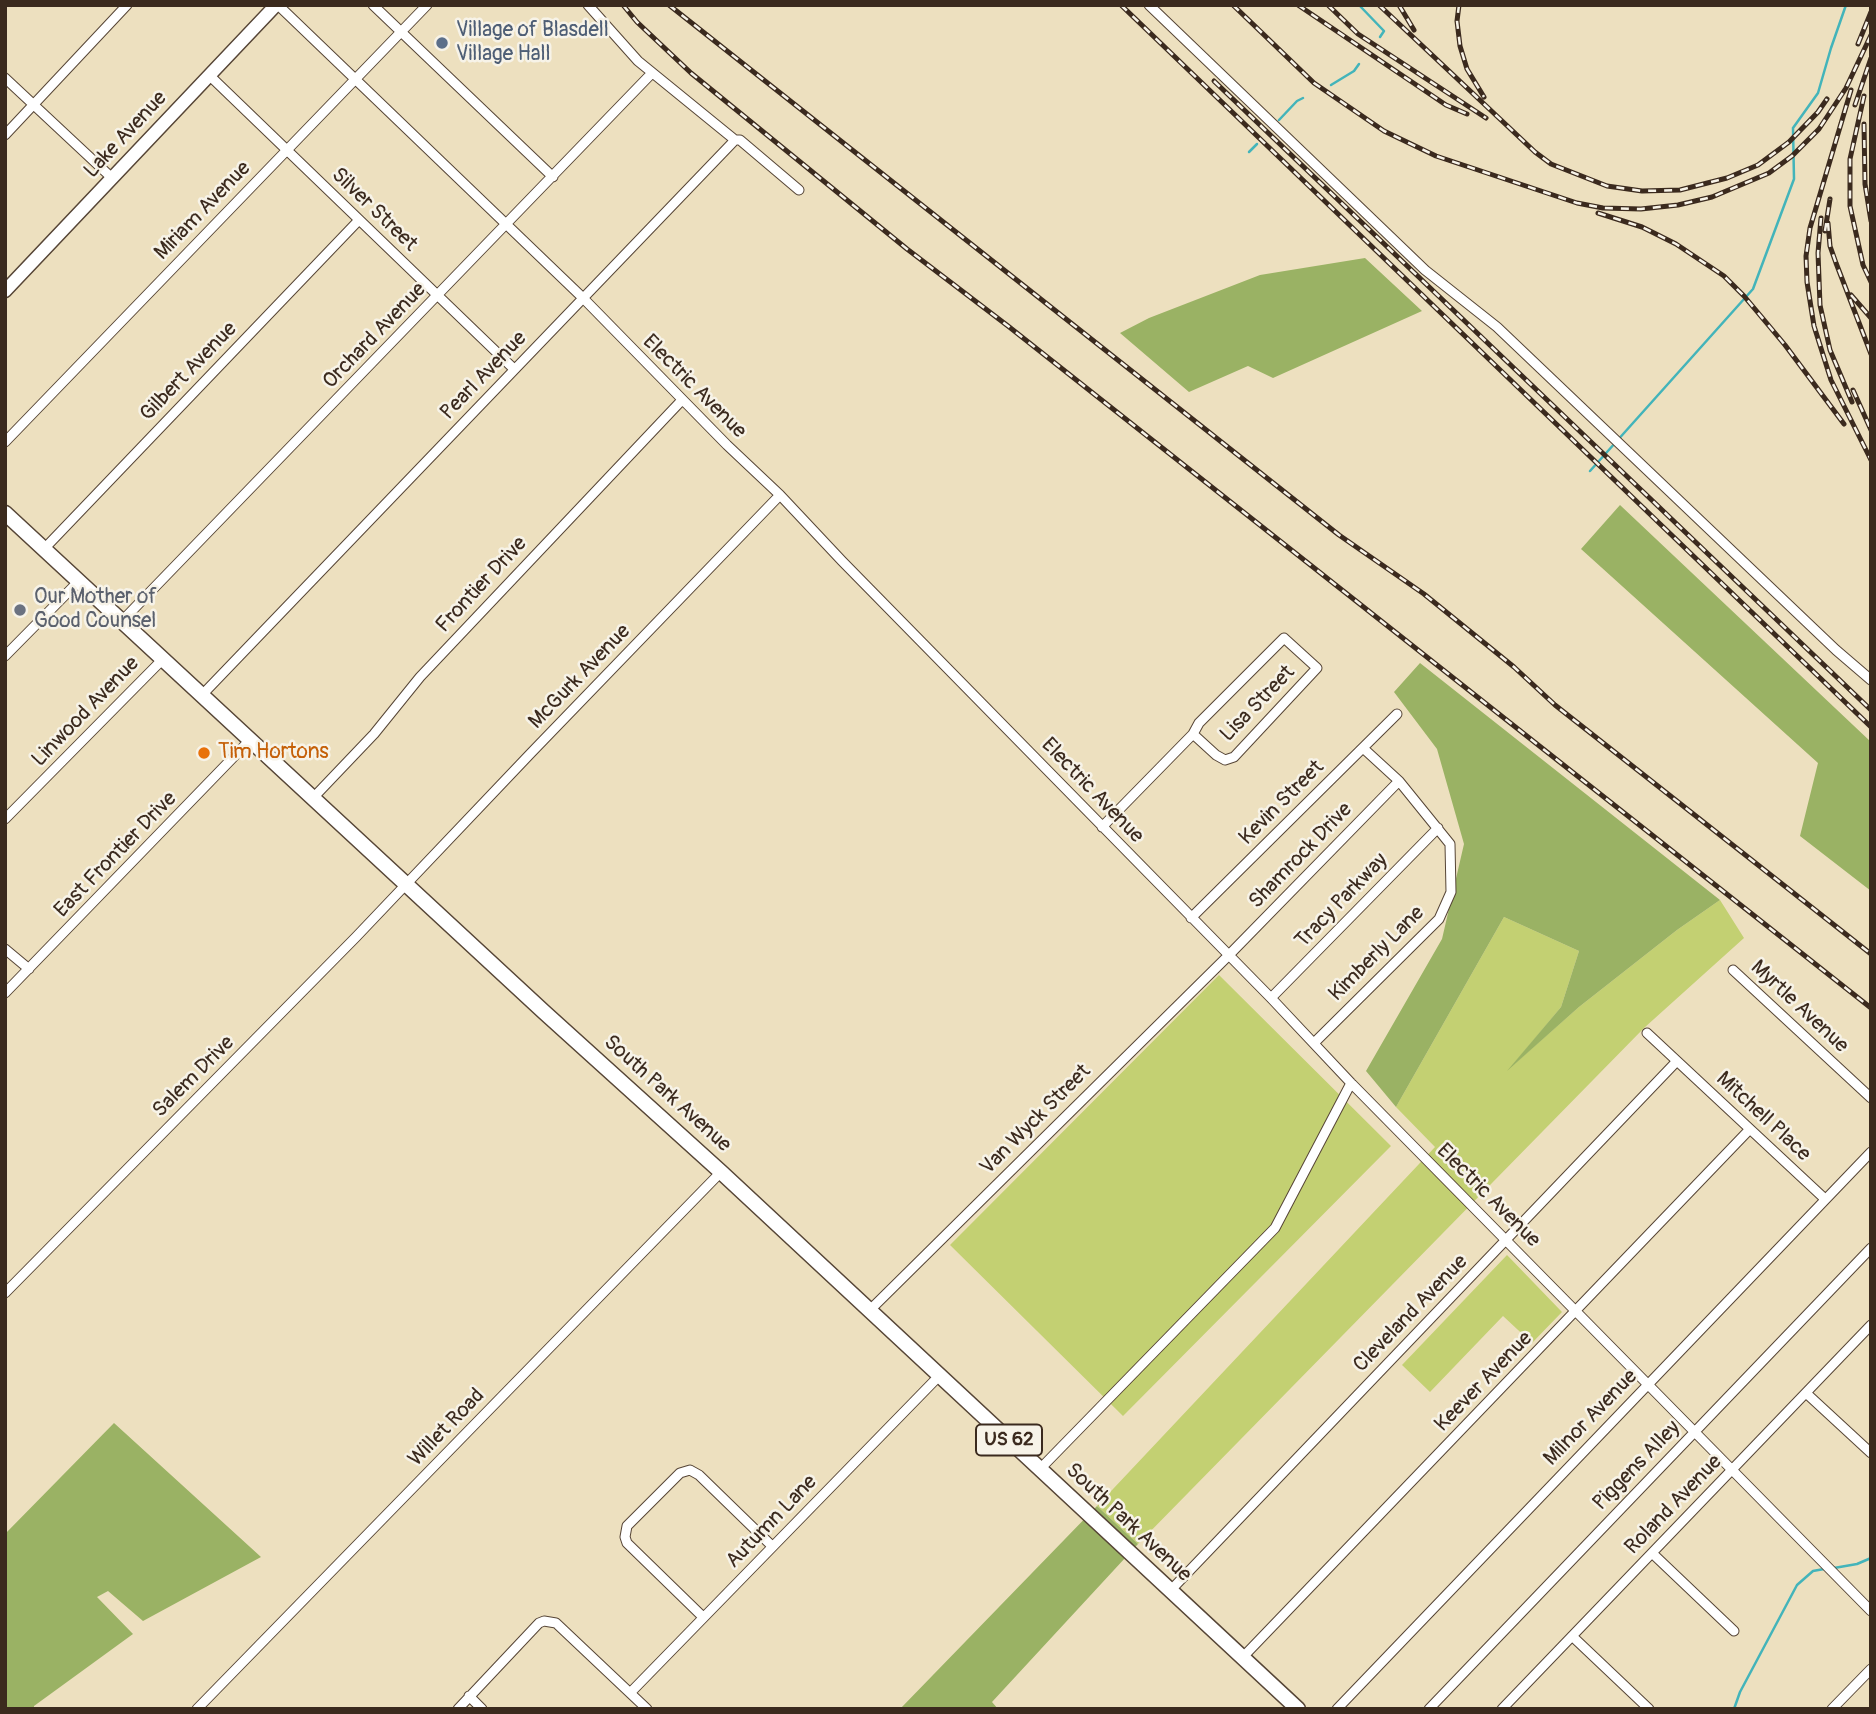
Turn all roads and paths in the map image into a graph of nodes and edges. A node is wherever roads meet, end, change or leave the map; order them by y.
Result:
1 (127, 5) edge
2 (277, 5) edge
3 (373, 5) edge
4 (427, 5) edge
5 (588, 5) edge
6 (1149, 5) edge
7 (401, 32) junction
8 (652, 74) junction
9 (209, 75) junction
10 (5, 78) edge
11 (356, 79) junction
12 (33, 105) junction
13 (5, 135) edge
14 (735, 140) junction
15 (287, 150) junction
16 (553, 177) junction
17 (112, 178) junction
18 (799, 190) dead end
19 (359, 220) junction
20 (506, 225) junction
21 (5, 291) edge
22 (438, 296) junction
23 (583, 298) junction
24 (514, 369) junction
25 (682, 400) junction
26 (5, 442) edge
27 (780, 495) junction
28 (5, 513) edge
29 (44, 549) junction
30 (79, 581) junction
31 (122, 621) junction
32 (5, 656) edge
33 (163, 659) junction
34 (1871, 680) edge
35 (202, 695) junction
36 (1397, 714) dead end
37 (1193, 734) junction
38 (250, 740) junction
39 (1363, 748) junction
40 (1399, 780) junction
41 (313, 798) junction
42 (5, 819) edge
43 (1102, 827) junction
44 (1438, 828) junction
45 (406, 884) junction
46 (1192, 918) junction
47 (5, 949) edge
48 (1228, 956) junction
49 (29, 969) junction
50 (1733, 970) dead end
51 (5, 993) edge
52 (1271, 998) junction
53 (1647, 1033) dead end
54 (1314, 1043) junction
55 (1677, 1061) junction
56 (1351, 1083) junction
57 (1871, 1098) edge
58 (1750, 1129) junction
59 (1870, 1154) edge
60 (721, 1172) junction
61 (1825, 1199) junction
62 (1506, 1239) junction
63 (1871, 1248) edge
64 (5, 1293) edge
65 (870, 1310) junction
66 (1576, 1311) junction
67 (1871, 1325) edge
68 (940, 1376) junction
69 (1648, 1384) junction
70 (1806, 1393) junction
71 (1694, 1432) junction
72 (1871, 1453) edge
73 (1040, 1469) junction
74 (1732, 1470) junction
75 (772, 1546) junction
76 (1652, 1553) junction
77 (1170, 1591) junction
78 (1871, 1611) edge
79 (703, 1617) junction
80 (1734, 1631) dead end
81 (1572, 1636) junction
82 (1242, 1658) junction
83 (1871, 1669) edge
84 (630, 1693) junction
85 (469, 1696) junction
86 (197, 1709) edge
87 (458, 1709) edge
88 (482, 1709) edge
89 (647, 1709) edge
90 (1297, 1709) edge
91 (1336, 1709) edge
92 (1429, 1709) edge
93 (1502, 1709) edge
94 (1649, 1709) edge
95 (1832, 1709) edge

1 - 12 street
2 - 9 street, Lake Avenue
2 - 11 street, Electric Avenue
3 - 7 street
4 - 7 street, Miriam Avenue
5 - 8 street
6 - 34 street
7 - 11 street, Miriam Avenue
7 - 16 street
8 - 14 street
8 - 16 street, Orchard Avenue
9 - 15 street, Silver Street
9 - 17 street, Lake Avenue
10 - 12 street
11 - 15 street, Miriam Avenue
11 - 20 street, Electric Avenue
12 - 13 street
12 - 17 street
14 - 18 street
14 - 23 street, Pearl Avenue
15 - 19 street, Silver Street
15 - 26 street, Miriam Avenue
16 - 20 street, Orchard Avenue
17 - 21 street, Lake Avenue
19 - 22 street, Silver Street
19 - 29 street, Gilbert Avenue
20 - 22 street, Orchard Avenue
20 - 23 street, Electric Avenue
22 - 24 street, Silver Street
22 - 31 street, Orchard Avenue
23 - 24 street, Pearl Avenue
23 - 25 street, Electric Avenue
24 - 35 street, Pearl Avenue
25 - 27 street, Electric Avenue
25 - 41 street, Frontier Drive
27 - 43 street, Electric Avenue
27 - 45 street, McGurk Avenue
28 - 29 main road, South Park Avenue / US 62
29 - 30 main road, South Park Avenue / US 62
30 - 31 main road, South Park Avenue / US 62
30 - 32 street
31 - 33 main road, South Park Avenue / US 62
33 - 35 main road, South Park Avenue / US 62
33 - 42 street, Linwood Avenue
35 - 38 main road, South Park Avenue / US 62
36 - 39 street, Kevin Street
37 - 37 street, Lisa Street
37 - 43 street
38 - 41 main road, South Park Avenue / US 62
38 - 49 street, East Frontier Drive
39 - 40 street, Kimberly Lane
39 - 46 street, Kevin Street
40 - 44 street, Kimberly Lane
40 - 48 street, Shamrock Drive
41 - 45 main road, South Park Avenue / US 62
43 - 46 street, Electric Avenue
44 - 52 street, Tracy Parkway
44 - 54 street, Kimberly Lane
45 - 60 main road, South Park Avenue / US 62
45 - 64 street, Salem Drive
46 - 48 street, Electric Avenue
47 - 49 street
48 - 52 street, Electric Avenue
48 - 65 street, Van Wyck Street
49 - 51 street, East Frontier Drive
50 - 57 street, Myrtle Avenue
52 - 54 street, Electric Avenue
53 - 55 street, Mitchell Place
54 - 56 street, Electric Avenue
55 - 58 street, Mitchell Place
55 - 62 street, Cleveland Avenue
56 - 62 street, Electric Avenue
56 - 73 street
58 - 61 street, Mitchell Place
58 - 66 street, Keever Avenue
59 - 61 street, Milnor Avenue
60 - 65 main road, South Park Avenue / US 62
60 - 86 street, Willet Road
61 - 69 street, Milnor Avenue
62 - 66 street, Electric Avenue
62 - 77 street, Cleveland Avenue
63 - 71 street, Piggens Alley
65 - 68 main road, South Park Avenue / US 62
66 - 69 street, Electric Avenue
66 - 82 street, Keever Avenue
67 - 70 street, Roland Avenue
68 - 73 main road, South Park Avenue / US 62
68 - 75 street, Autumn Lane
69 - 71 street, Electric Avenue
69 - 91 street, Milnor Avenue
70 - 72 street
70 - 74 street, Roland Avenue
71 - 74 street, Electric Avenue
71 - 92 street, Piggens Alley
73 - 77 main road, South Park Avenue / US 62
74 - 76 street, Roland Avenue
74 - 78 street, Electric Avenue
75 - 79 street, Autumn Lane
75 - 79 street
76 - 80 street
76 - 81 street, Roland Avenue
77 - 82 main road, South Park Avenue / US 62
79 - 84 street, Autumn Lane
81 - 93 street, Roland Avenue
81 - 94 street
82 - 90 main road, South Park Avenue / US 62
83 - 95 street
84 - 85 street
84 - 89 street
85 - 87 street
85 - 88 street

